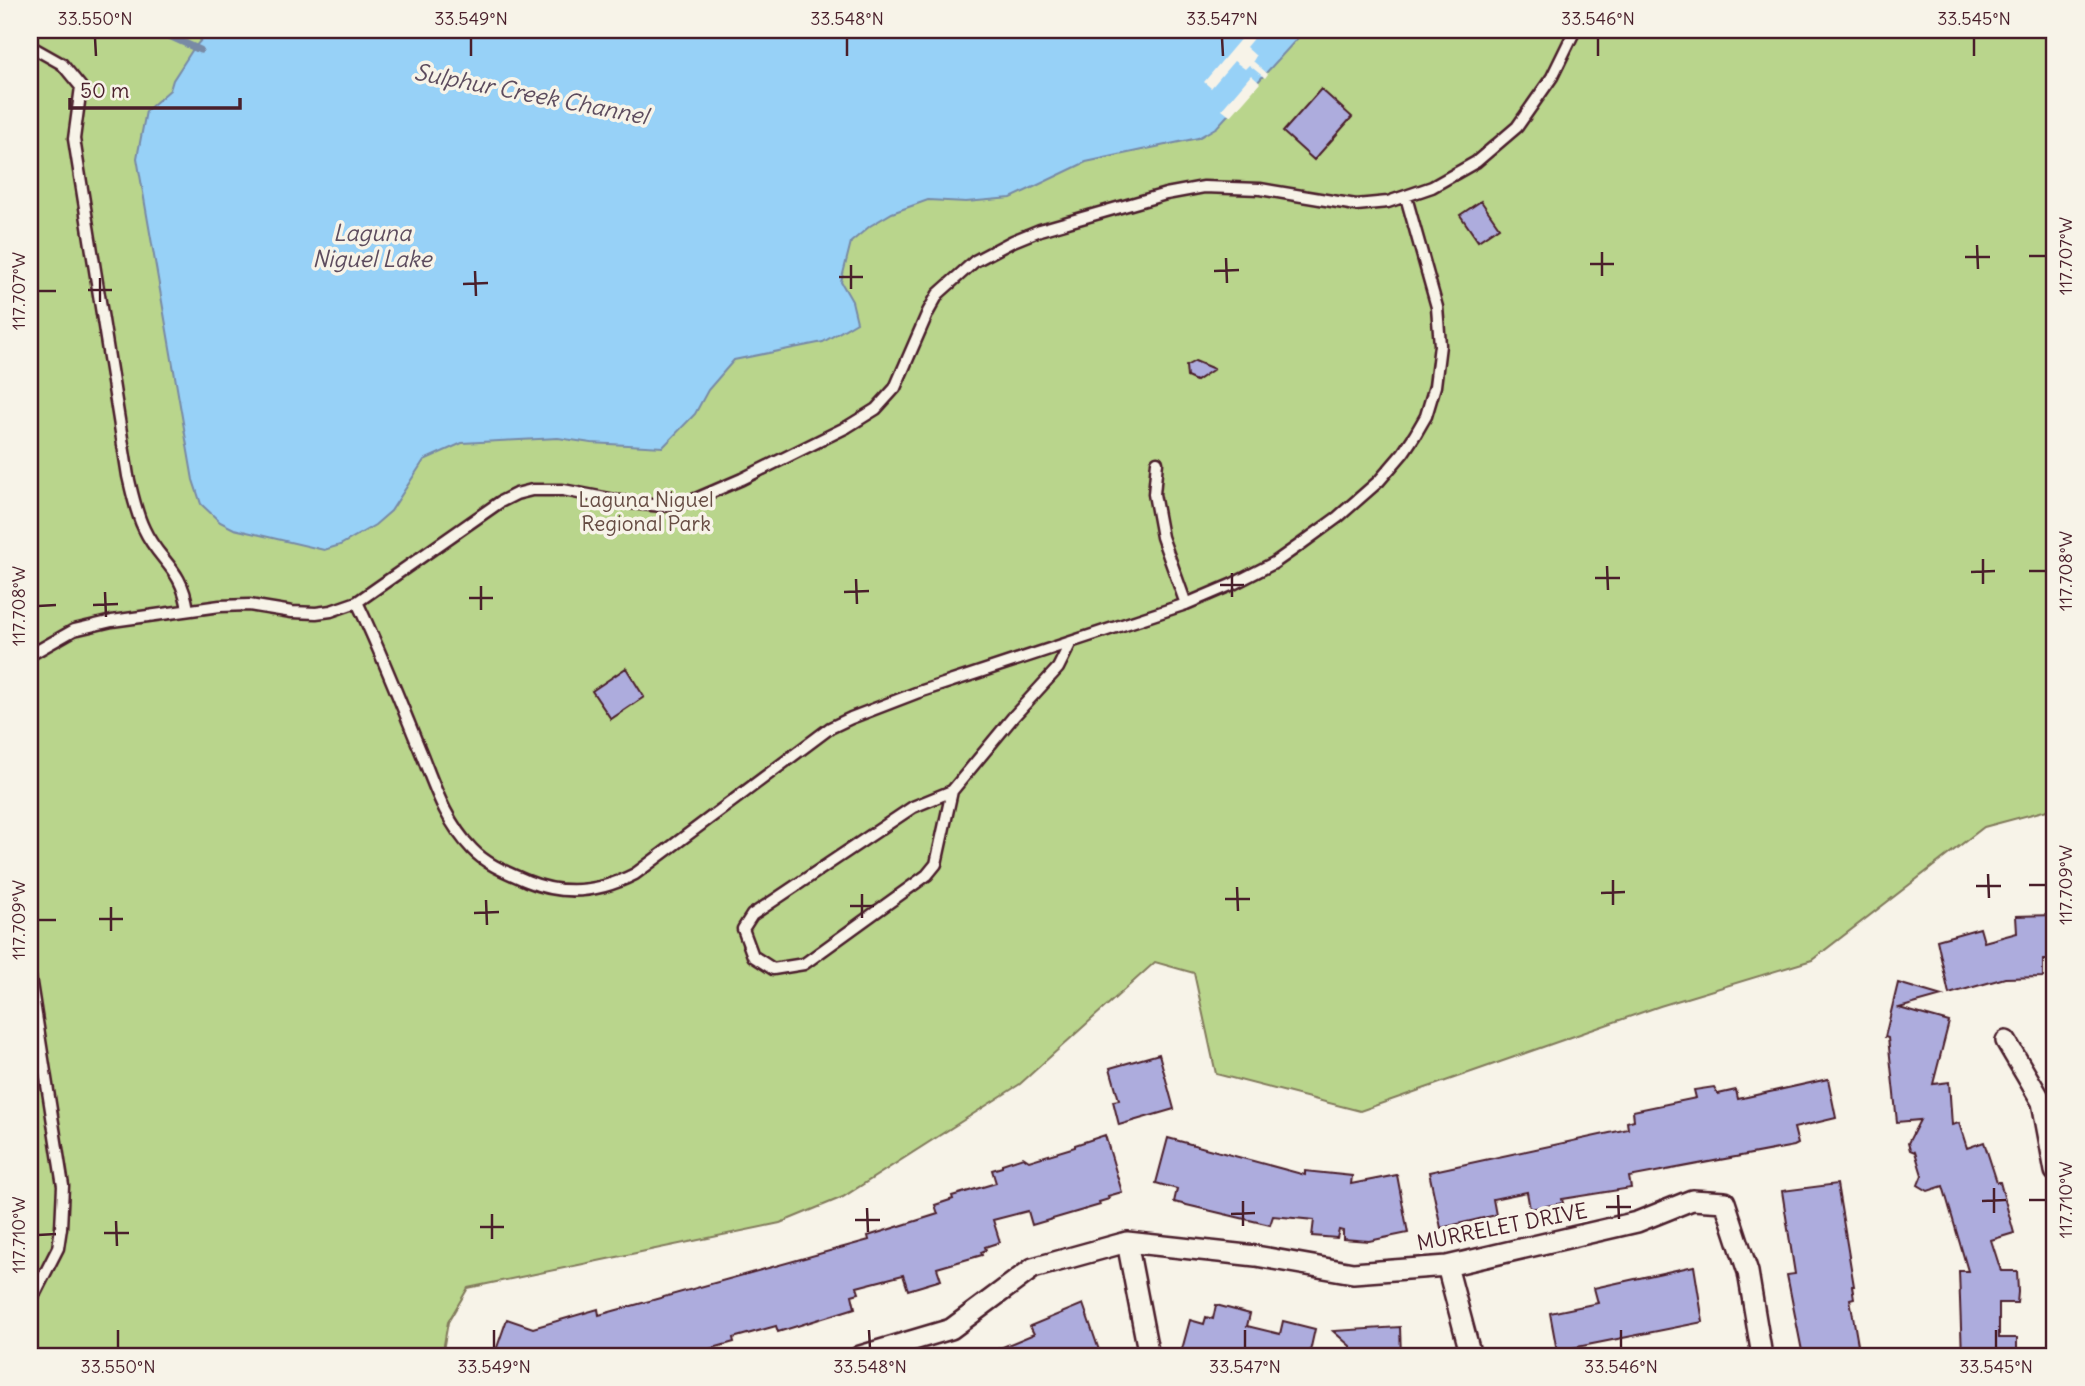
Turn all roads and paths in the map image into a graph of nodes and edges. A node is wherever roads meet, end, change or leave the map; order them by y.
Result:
1 (1575, 30) edge
2 (33, 47) edge
3 (1406, 197) junction
4 (1157, 462) dead end
5 (357, 602) junction
6 (1186, 604) junction
7 (188, 610) junction
8 (1071, 642) junction
9 (30, 655) edge
10 (952, 791) junction
11 (30, 977) edge
12 (2006, 1041) dead end
13 (2055, 1171) edge
14 (1126, 1242) junction
15 (1447, 1266) junction
16 (30, 1303) edge
17 (860, 1356) edge
18 (1149, 1356) edge
19 (1471, 1356) edge
20 (1762, 1356) edge

1 - 3 lane
2 - 7 lane
3 - 5 lane
3 - 6 lane
4 - 6 lane
5 - 7 lane
5 - 8 lane
6 - 8 lane
7 - 9 lane
8 - 10 lane
10 - 10 lane
11 - 16 lane
12 - 13 street
14 - 15 street, MURRELET DRIVE
14 - 17 street, MURRELET DRIVE
14 - 18 street
15 - 19 street
15 - 20 street, MURRELET DRIVE

